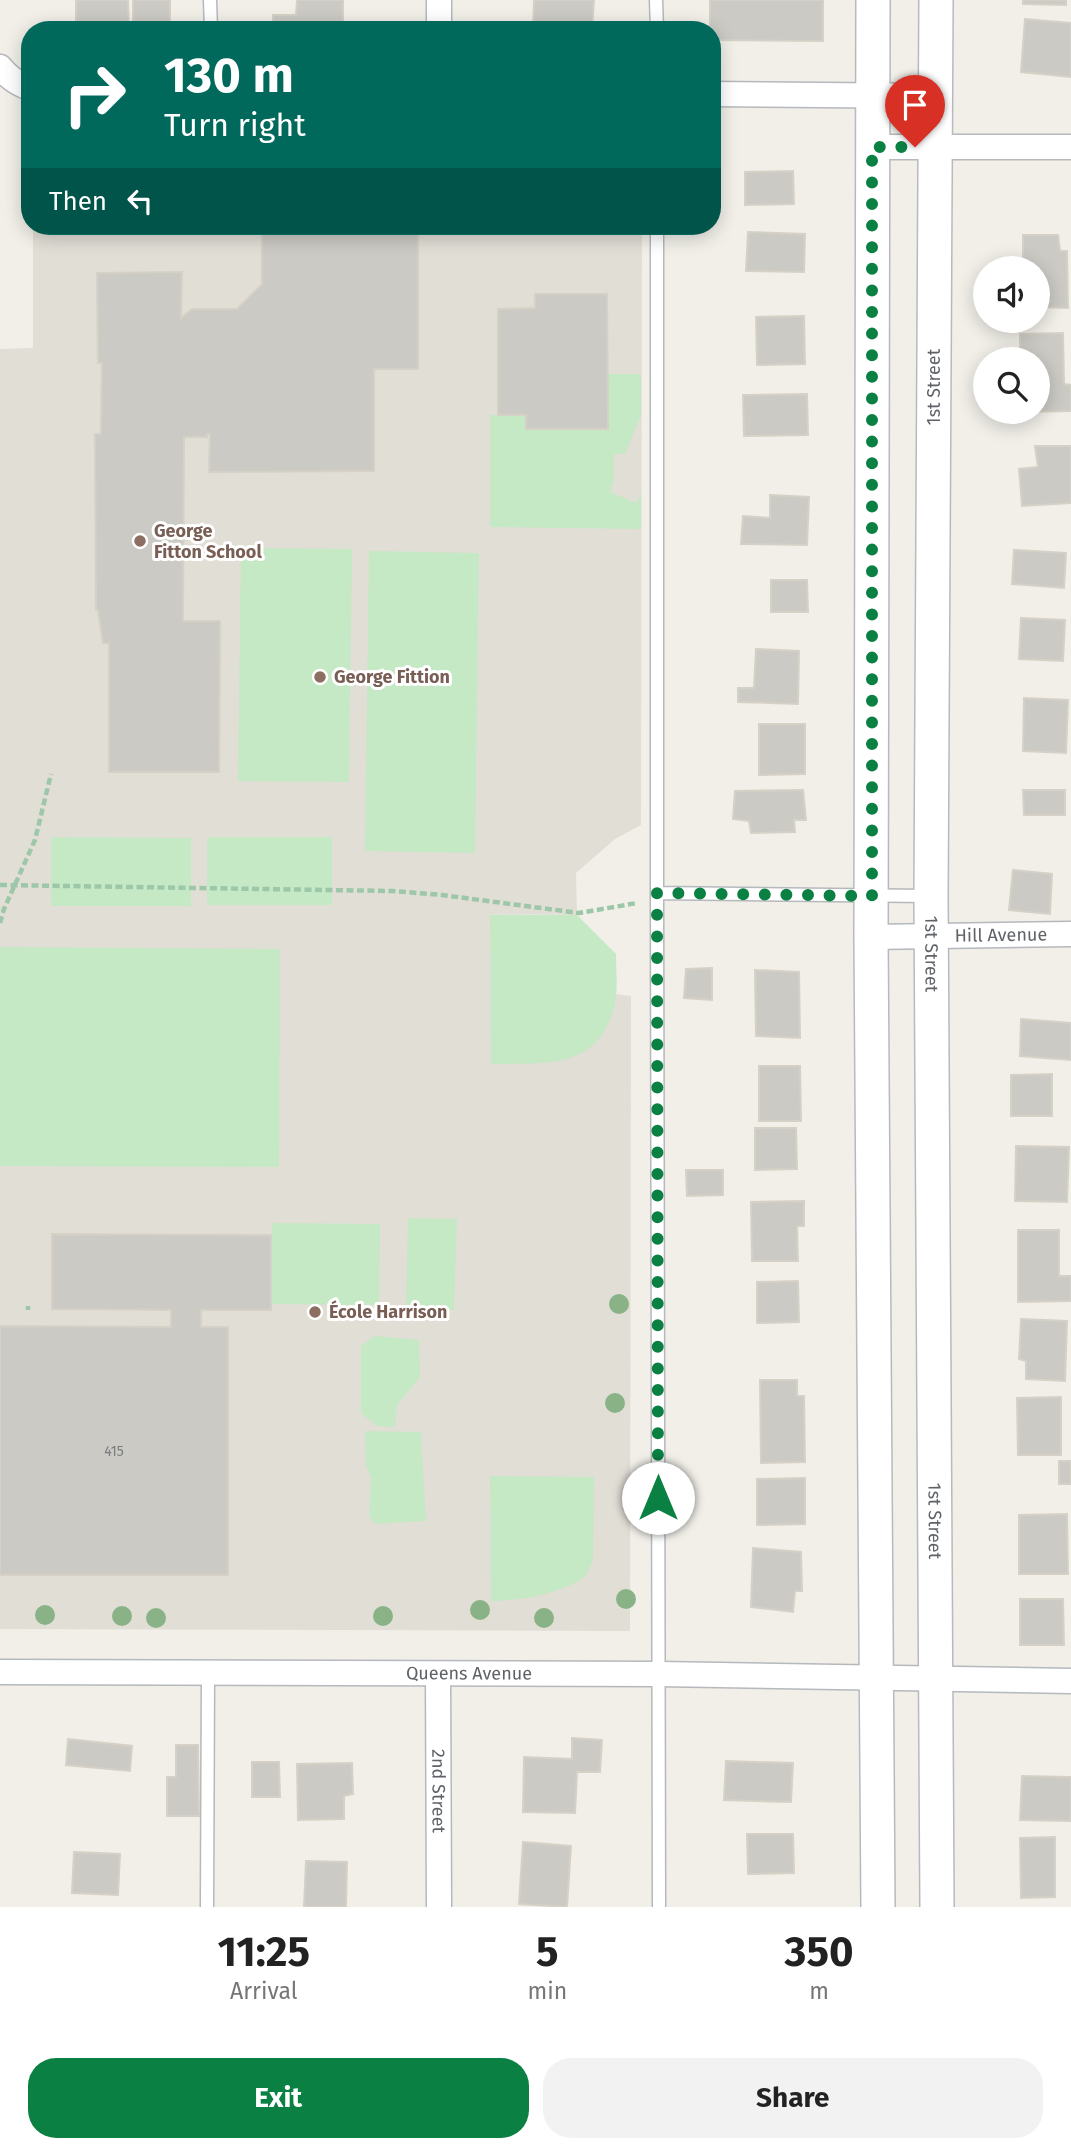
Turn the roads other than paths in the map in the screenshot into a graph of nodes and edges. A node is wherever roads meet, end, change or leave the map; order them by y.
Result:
1 (211, 0) edge
2 (439, 0) edge
3 (656, 0) edge
4 (873, 0) edge
5 (936, 0) edge
6 (211, 21) edge
7 (439, 21) edge
8 (656, 21) edge
9 (0, 67) edge
10 (21, 85) edge
11 (721, 94) edge
12 (872, 96) junction
13 (936, 96) junction
14 (872, 147) junction
15 (936, 147) junction
16 (1071, 147) edge
17 (657, 235) edge
18 (657, 893) junction
19 (872, 896) junction
20 (931, 896) junction
21 (1071, 934) edge
22 (931, 936) junction
23 (872, 937) junction
24 (0, 1672) edge
25 (208, 1674) junction
26 (439, 1674) junction
27 (659, 1674) junction
28 (878, 1679) junction
29 (937, 1679) junction
30 (1071, 1681) edge
31 (207, 1907) edge
32 (439, 1907) edge
33 (659, 1907) edge
34 (878, 1907) edge
35 (937, 1907) edge

1 - 6 lane
2 - 7 street
3 - 8 lane
4 - 12 main road
5 - 13 main road, 1st Street
9 - 10 street
11 - 12 street
12 - 13 street
12 - 14 main road
13 - 15 main road, 1st Street
14 - 15 street
14 - 19 main road
15 - 16 street
15 - 20 main road, 1st Street
17 - 18 lane
18 - 19 lane
18 - 27 lane
19 - 20 lane
19 - 23 main road
20 - 22 main road, 1st Street
21 - 22 street, Hill Avenue
22 - 23 street, Hill Avenue
22 - 29 main road, 1st Street
23 - 28 main road
24 - 25 street, Queens Avenue
25 - 26 street, Queens Avenue
25 - 31 lane
26 - 27 street, Queens Avenue
26 - 32 street, 2nd Street
27 - 28 street, Queens Avenue
27 - 33 lane
28 - 29 street, Queens Avenue
28 - 34 main road
29 - 30 street, Queens Avenue
29 - 35 main road, 1st Street

